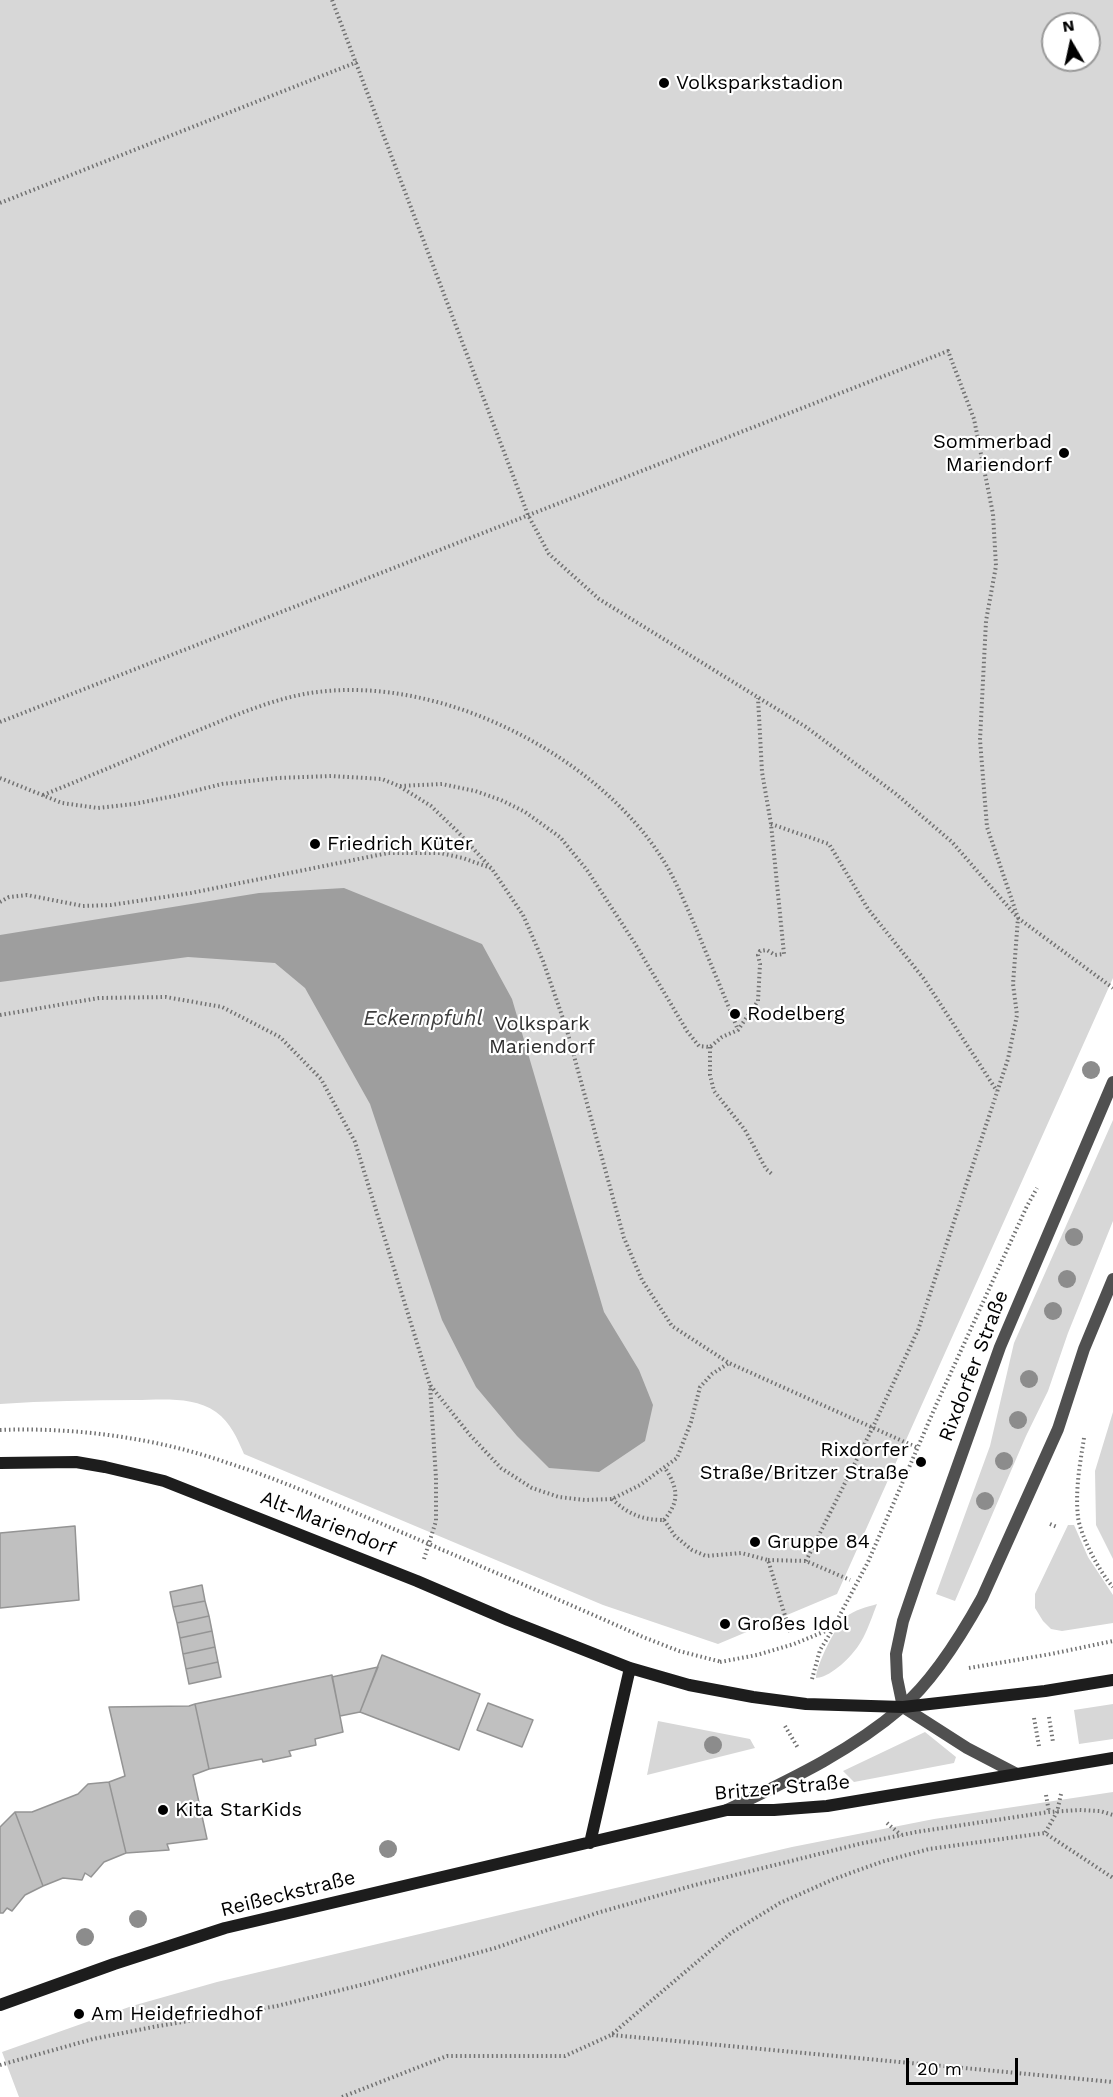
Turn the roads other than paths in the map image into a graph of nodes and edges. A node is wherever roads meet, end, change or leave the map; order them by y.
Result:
1 (1113, 1082) edge
2 (1113, 1279) edge
3 (0, 1463) edge
4 (630, 1668) junction
5 (1113, 1680) edge
6 (903, 1707) junction
7 (1113, 1758) edge
8 (1015, 1773) junction
9 (727, 1810) junction
10 (590, 1842) junction
11 (0, 2005) edge

1 - 6 street, Rixdorfer Straße
2 - 6 street
3 - 4 main road, Alt-Mariendorf
4 - 6 main road
4 - 10 main road
5 - 6 main road
6 - 8 street
6 - 9 street
7 - 8 main road, Britzer Straße
8 - 9 main road, Britzer Straße
9 - 10 main road, Britzer Straße
10 - 11 main road, Reißeckstraße

